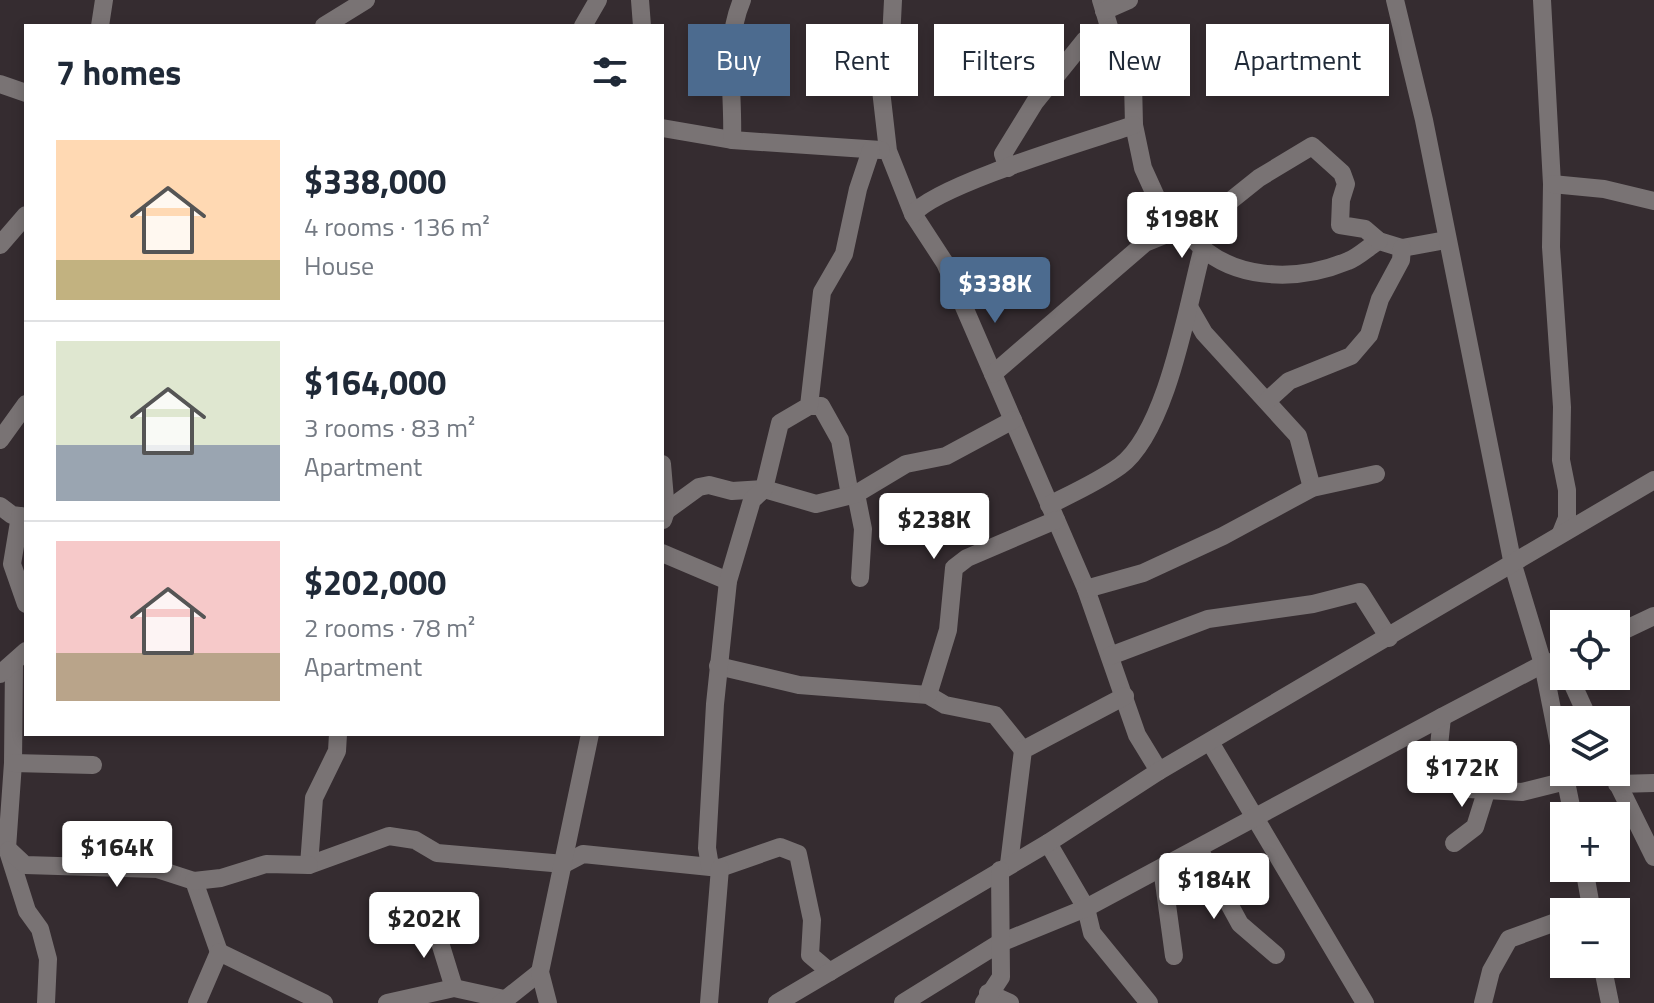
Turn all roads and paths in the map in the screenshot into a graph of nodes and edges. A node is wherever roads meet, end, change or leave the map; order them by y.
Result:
1 (104, 0) edge
2 (366, 0) edge
3 (598, 0) edge
4 (640, 0) edge
5 (742, 0) edge
6 (893, 0) edge
7 (1129, 0) edge
8 (1395, 0) edge
9 (1542, 0) edge
10 (1103, 5) edge
11 (100, 24) edge
12 (327, 24) edge
13 (584, 24) edge
14 (642, 24) edge
15 (1080, 46) edge
16 (0, 84) edge
17 (24, 92) edge
18 (1133, 96) edge
19 (1134, 125) junction
20 (664, 128) edge
21 (732, 140) junction
22 (879, 150) junction
23 (1008, 168) junction
24 (1552, 184) junction
25 (1654, 201) edge
26 (913, 214) junction
27 (24, 217) edge
28 (1180, 233) junction
29 (1446, 240) junction
30 (1379, 241) junction
31 (0, 245) edge
32 (1402, 248) junction
33 (1202, 251) junction
34 (1189, 307) junction
35 (993, 374) junction
36 (1268, 400) junction
37 (809, 406) junction
38 (24, 407) edge
39 (1013, 420) junction
40 (0, 440) edge
41 (1376, 474) dead end
42 (1654, 480) edge
43 (1312, 488) junction
44 (764, 489) junction
45 (853, 494) junction
46 (0, 506) edge
47 (1053, 512) junction
48 (23, 517) edge
49 (664, 517) edge
50 (1561, 533) junction
51 (664, 554) edge
52 (1513, 565) junction
53 (860, 578) dead end
54 (728, 581) junction
55 (1086, 589) junction
56 (24, 598) edge
57 (1654, 616) edge
58 (1630, 627) edge
59 (1389, 638) junction
60 (1110, 656) junction
61 (13, 663) edge
62 (1543, 664) junction
63 (1550, 664) edge
64 (718, 666) junction
65 (928, 695) junction
66 (1125, 696) junction
67 (1551, 706) edge
68 (1442, 717) junction
69 (338, 736) edge
70 (589, 736) edge
71 (1210, 742) junction
72 (1023, 750) junction
73 (13, 763) junction
74 (93, 765) dead end
75 (1159, 771) junction
76 (1550, 780) edge
77 (1630, 780) edge
78 (1654, 783) edge
79 (1618, 786) edge
80 (1486, 792) junction
81 (1258, 818) junction
82 (1048, 843) junction
83 (1454, 843) dead end
84 (4, 849) edge
85 (1199, 849) junction
86 (1654, 857) edge
87 (564, 864) junction
88 (309, 865) junction
89 (715, 867) junction
90 (1004, 867) junction
91 (1162, 868) junction
92 (194, 881) junction
93 (1086, 908) junction
94 (433, 920) dead end
95 (1550, 924) edge
96 (998, 944) junction
97 (219, 952) junction
98 (1276, 955) dead end
99 (1174, 956) dead end
100 (540, 972) junction
101 (830, 972) junction
102 (1605, 978) edge
103 (454, 988) junction
104 (986, 998) edge
105 (503, 1001) edge
106 (46, 1003) edge
107 (197, 1003) edge
108 (324, 1003) edge
109 (387, 1003) edge
110 (548, 1003) edge
111 (709, 1003) edge
112 (777, 1003) edge
113 (903, 1003) edge
114 (1010, 1003) edge
115 (1149, 1003) edge
116 (1365, 1003) edge
117 (1483, 1003) edge
118 (1610, 1003) edge

1 - 11 street
2 - 12 street
3 - 13 street
4 - 14 street
5 - 21 street
6 - 22 street
7 - 10 street
8 - 29 street
9 - 24 street
15 - 23 street
16 - 17 street
18 - 19 street
19 - 23 street
19 - 28 street
20 - 21 street
21 - 22 street
22 - 26 street
22 - 37 street
23 - 26 street
24 - 25 street
24 - 50 street
26 - 35 street
27 - 31 street
28 - 30 street
28 - 33 street
28 - 35 street
29 - 32 street
29 - 52 street
30 - 32 street
30 - 33 street
32 - 36 street
33 - 34 street
34 - 36 street
34 - 47 street
35 - 39 street
36 - 43 street
37 - 44 street
37 - 45 street
38 - 40 street
39 - 45 street
39 - 47 street
41 - 43 street
42 - 50 street
43 - 55 street
44 - 45 street
44 - 49 street
44 - 54 street
45 - 53 street
46 - 48 street
47 - 55 street
47 - 65 street
48 - 56 street
50 - 52 street
51 - 54 street
52 - 59 street
52 - 62 street
54 - 64 street
55 - 60 street
57 - 58 street
59 - 60 street
59 - 71 street
60 - 66 street
61 - 73 street
62 - 63 street
62 - 67 street
62 - 68 street
64 - 65 street
64 - 89 street
65 - 72 street
66 - 72 street
66 - 75 street
68 - 80 street
68 - 81 street
69 - 88 street
70 - 87 street
71 - 75 street
71 - 81 street
72 - 90 street
73 - 74 street
73 - 84 street
75 - 82 street
76 - 80 street
77 - 78 street
79 - 86 street
80 - 83 street
81 - 85 street
81 - 116 street
82 - 90 street
82 - 93 street
84 - 92 street
84 - 106 street
85 - 91 street
85 - 98 street
87 - 88 street
87 - 89 street
87 - 100 street
88 - 92 street
89 - 101 street
89 - 111 street
90 - 96 street
90 - 101 street
91 - 93 street
91 - 99 street
92 - 97 street
93 - 96 street
93 - 115 street
94 - 103 street
95 - 117 street
96 - 104 street
96 - 113 street
97 - 107 street
97 - 108 street
100 - 105 street
100 - 110 street
101 - 112 street
102 - 118 street
103 - 105 street
103 - 109 street
104 - 114 street

